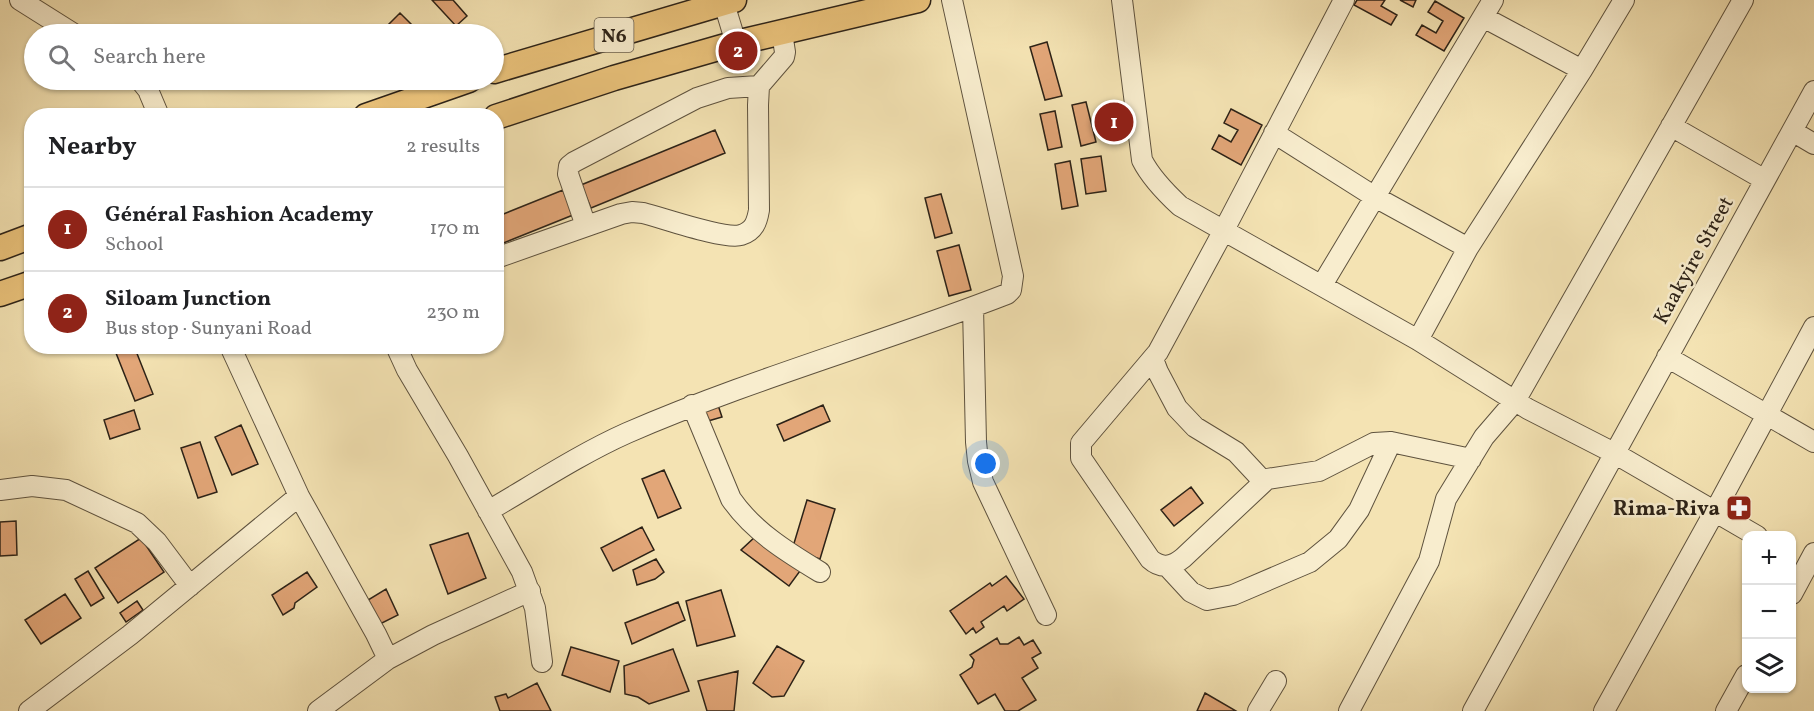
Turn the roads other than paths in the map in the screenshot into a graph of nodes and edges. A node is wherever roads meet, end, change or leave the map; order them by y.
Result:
1 (20, 0) edge
2 (918, 0) edge
3 (952, 0) edge
4 (1122, 0) edge
5 (1344, 0) edge
6 (1624, 0) edge
7 (1743, 0) edge
8 (727, 1) edge
9 (1488, 8) edge
10 (58, 24) edge
11 (782, 33) junction
12 (736, 44) junction
13 (504, 68) edge
14 (1582, 70) junction
15 (759, 86) junction
16 (148, 90) edge
17 (440, 90) edge
18 (1814, 91) edge
19 (156, 108) edge
20 (389, 108) edge
21 (504, 114) edge
22 (1671, 126) junction
23 (1792, 131) junction
24 (1274, 133) junction
25 (1814, 144) edge
26 (1765, 180) junction
27 (1375, 197) junction
28 (586, 226) junction
29 (1224, 230) junction
30 (24, 240) edge
31 (0, 248) edge
32 (1468, 248) junction
33 (504, 255) edge
34 (1322, 285) junction
35 (24, 286) edge
36 (0, 294) edge
37 (973, 307) junction
38 (1814, 327) edge
39 (1418, 340) junction
40 (234, 354) edge
41 (400, 354) edge
42 (1667, 357) junction
43 (1153, 358) junction
44 (1515, 401) junction
45 (692, 405) junction
46 (1767, 414) junction
47 (1391, 442) junction
48 (1814, 442) edge
49 (1614, 453) junction
50 (1471, 459) junction
51 (1263, 481) junction
52 (0, 490) edge
53 (299, 496) junction
54 (488, 511) junction
55 (1715, 511) junction
56 (1749, 531) edge
57 (1807, 561) edge
58 (1167, 566) junction
59 (820, 572) dead end
60 (1795, 585) edge
61 (190, 586) junction
62 (530, 591) junction
63 (1046, 615) dead end
64 (388, 659) junction
65 (542, 662) dead end
66 (1276, 681) dead end
67 (1742, 682) edge
68 (29, 711) edge
69 (318, 711) edge
70 (1258, 711) edge
71 (1349, 711) edge
72 (1473, 711) edge
73 (1604, 711) edge
74 (1726, 711) edge

1 - 10 street
2 - 11 main road, N6
3 - 37 street
4 - 29 street
5 - 24 street
6 - 14 street
7 - 22 street
8 - 12 street
8 - 13 main road, N6
9 - 14 street
9 - 27 street
11 - 12 main road, N6
11 - 15 street
12 - 21 main road, N6
14 - 32 street
15 - 28 street
15 - 28 street
16 - 19 street
17 - 20 main road
18 - 23 street, Kaakyire Street
22 - 26 street
22 - 44 street
23 - 25 street
23 - 26 street, Kaakyire Street
24 - 27 street
24 - 29 street
26 - 42 street, Kaakyire Street
27 - 32 street
27 - 34 street
28 - 33 street
29 - 34 street
29 - 43 street
30 - 31 main road
32 - 39 street
34 - 39 street
35 - 36 main road
37 - 45 street
37 - 63 street
38 - 46 street
39 - 44 street
40 - 53 street
41 - 54 street
42 - 46 street
42 - 49 street, Kaakyire Street
43 - 51 street
43 - 58 street
44 - 49 street
44 - 50 street
45 - 54 street
45 - 59 street
46 - 48 street
46 - 55 street
47 - 50 street
47 - 51 street
47 - 58 street
49 - 55 street
49 - 72 street, Kaakyire Street
50 - 71 street
51 - 58 street
52 - 61 street
53 - 61 street
53 - 64 street
54 - 62 street
55 - 56 street
55 - 73 street
57 - 60 street
61 - 68 street
62 - 64 street
62 - 65 street
64 - 69 street
66 - 70 street
67 - 74 street

